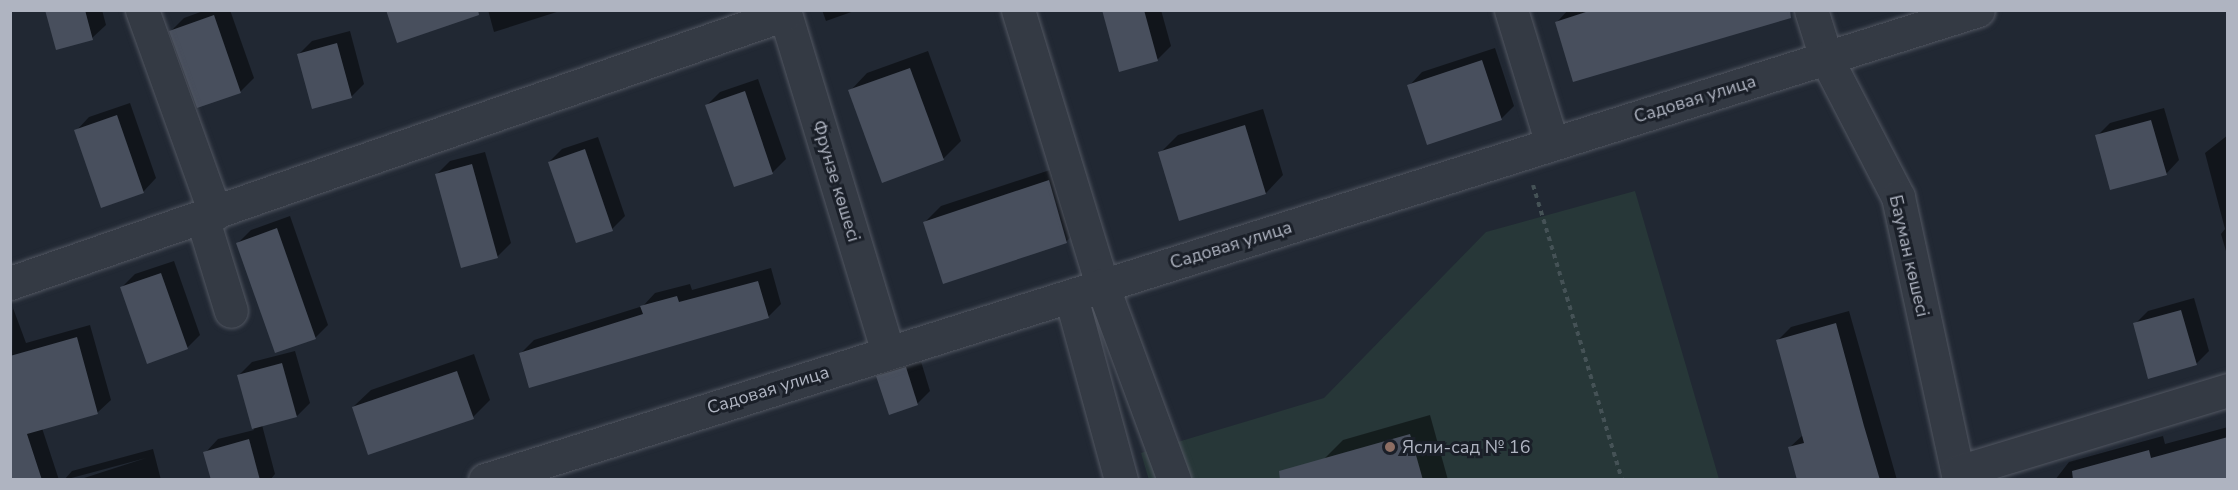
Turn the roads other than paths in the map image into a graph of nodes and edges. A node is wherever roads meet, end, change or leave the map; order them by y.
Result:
1 (142, 10) edge
2 (1018, 10) edge
3 (1511, 10) edge
4 (1811, 10) edge
5 (1978, 10) edge
6 (784, 12) edge
7 (1826, 58) junction
8 (1538, 149) junction
9 (209, 215) junction
10 (10, 284) edge
11 (1102, 285) junction
12 (1071, 297) junction
13 (231, 311) dead end
14 (888, 352) junction
15 (2228, 390) edge
16 (1959, 476) edge
17 (485, 480) edge
18 (1121, 480) edge
19 (1174, 480) edge

1 - 9 street
2 - 11 street
3 - 8 street
4 - 7 street, Бауман көшесі
5 - 7 street, Садовая улица
6 - 9 street
6 - 14 street, Фрунзе көшесі
7 - 8 street, Садовая улица
7 - 16 street, Бауман көшесі
8 - 11 street, Садовая улица
9 - 10 street
9 - 13 street
11 - 12 street, Садовая улица
11 - 19 street
12 - 14 street, Садовая улица
12 - 18 street
14 - 17 street, Садовая улица
15 - 16 street

